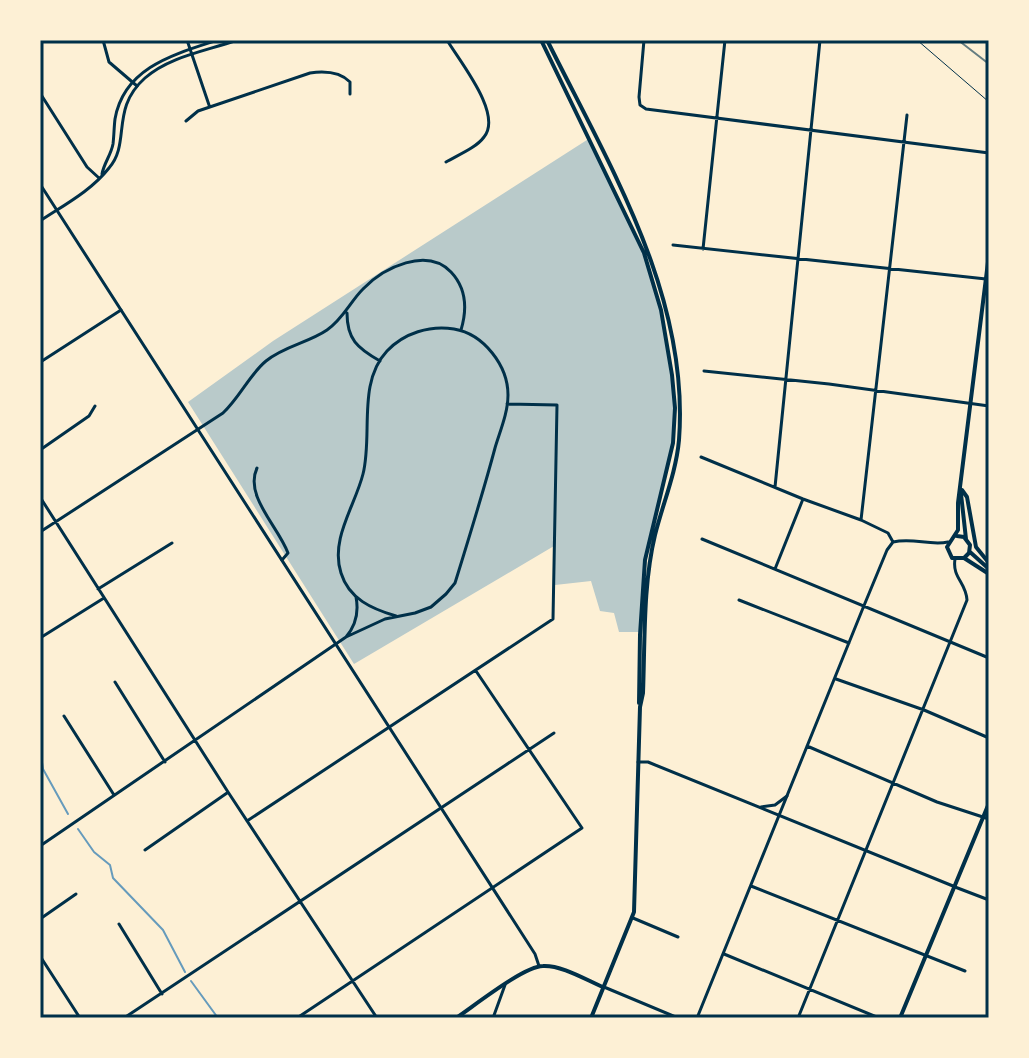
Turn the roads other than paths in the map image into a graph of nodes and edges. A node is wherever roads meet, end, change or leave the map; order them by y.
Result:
1 (103, 40) edge
2 (187, 40) edge
3 (218, 40) edge
4 (237, 40) edge
5 (447, 40) edge
6 (544, 40) edge
7 (644, 40) edge
8 (725, 40) edge
9 (820, 40) edge
10 (917, 40) edge
11 (190, 49) junction
12 (193, 55) junction
13 (135, 85) junction
14 (40, 93) edge
15 (350, 94) dead end
16 (989, 102) edge
17 (210, 106) junction
18 (907, 115) dead end
19 (717, 120) junction
20 (186, 121) dead end
21 (810, 131) junction
22 (905, 144) junction
23 (989, 153) edge
24 (446, 162) dead end
25 (100, 176) junction
26 (40, 184) edge
27 (57, 209) junction
28 (40, 221) edge
29 (673, 245) dead end
30 (703, 249) junction
31 (989, 254) edge
32 (796, 259) junction
33 (890, 268) junction
34 (986, 279) junction
35 (121, 310) junction
36 (347, 313) junction
37 (461, 330) junction
38 (42, 361) dead end
39 (380, 361) junction
40 (704, 371) dead end
41 (784, 379) junction
42 (876, 389) junction
43 (972, 403) junction
44 (507, 404) junction
45 (95, 406) dead end
46 (989, 406) edge
47 (197, 429) junction
48 (40, 450) edge
49 (701, 457) dead end
50 (257, 468) dead end
51 (775, 487) junction
52 (961, 488) junction
53 (40, 497) edge
54 (803, 499) junction
55 (861, 520) junction
56 (56, 521) junction
57 (40, 532) edge
58 (955, 537) junction
59 (702, 539) dead end
60 (966, 539) junction
61 (893, 542) junction
62 (948, 542) junction
63 (172, 543) dead end
64 (970, 551) junction
65 (964, 558) junction
66 (955, 559) junction
67 (282, 560) junction
68 (989, 563) edge
69 (775, 569) junction
70 (989, 572) edge
71 (98, 589) junction
72 (356, 597) junction
73 (104, 598) junction
74 (739, 600) dead end
75 (863, 608) junction
76 (396, 616) junction
77 (346, 637) junction
78 (40, 638) edge
79 (951, 641) junction
80 (849, 643) junction
81 (334, 644) junction
82 (989, 658) edge
83 (476, 671) junction
84 (835, 678) junction
85 (115, 682) dead end
86 (924, 710) junction
87 (64, 716) dead end
88 (387, 727) junction
89 (554, 733) dead end
90 (989, 738) edge
91 (195, 739) junction
92 (807, 746) junction
93 (528, 751) junction
94 (165, 762) junction
95 (638, 762) junction
96 (893, 784) junction
97 (228, 792) junction
98 (114, 795) junction
99 (787, 796) junction
100 (989, 803) edge
101 (757, 807) junction
102 (441, 810) junction
103 (779, 815) junction
104 (986, 818) edge
105 (247, 821) junction
106 (41, 844) edge
107 (145, 850) dead end
108 (866, 850) junction
109 (751, 886) junction
110 (953, 886) junction
111 (492, 888) junction
112 (76, 894) dead end
113 (989, 900) edge
114 (302, 902) junction
115 (632, 918) junction
116 (40, 919) edge
117 (839, 919) junction
118 (119, 924) dead end
119 (678, 937) dead end
120 (724, 954) junction
121 (926, 955) junction
122 (40, 956) edge
123 (539, 966) junction
124 (965, 971) dead end
125 (352, 981) junction
126 (505, 985) junction
127 (603, 987) junction
128 (809, 991) junction
129 (162, 994) junction
130 (80, 1018) edge
131 (124, 1018) edge
132 (297, 1018) edge
133 (377, 1018) edge
134 (456, 1018) edge
135 (493, 1018) edge
136 (591, 1018) edge
137 (678, 1018) edge
138 (697, 1018) edge
139 (798, 1018) edge
140 (879, 1018) edge
141 (900, 1018) edge

1 - 13 street
2 - 11 street
3 - 11 street
4 - 12 street
5 - 24 street
6 - 95 main road
7 - 19 street
8 - 19 street
9 - 21 street
10 - 16 lane
11 - 12 street
11 - 13 street
12 - 13 street
12 - 17 street
13 - 25 street
14 - 25 street
15 - 17 street
17 - 20 street
18 - 22 street
19 - 21 street
19 - 30 street
21 - 22 street
21 - 32 street
22 - 23 street
22 - 33 street
25 - 27 street
26 - 27 street
27 - 28 street
27 - 35 street
29 - 30 street
30 - 32 street
31 - 34 main road
32 - 33 street
32 - 41 street
33 - 34 street
33 - 42 street
34 - 43 main road
35 - 38 street
35 - 47 street
36 - 37 street
36 - 39 street
36 - 47 street
37 - 39 street
37 - 44 street
39 - 72 street
40 - 41 street
41 - 42 street
41 - 51 street
42 - 43 street
42 - 55 street
43 - 46 street
43 - 52 main road
44 - 76 street
44 - 83 street
45 - 48 street
47 - 56 street
47 - 67 street
49 - 51 street
50 - 67 street
51 - 54 street
52 - 58 main road
52 - 60 main road
52 - 68 main road
53 - 56 street
54 - 55 street
54 - 69 street
55 - 61 street
56 - 57 street
56 - 71 street
58 - 60 main road
58 - 62 main road
59 - 69 street
60 - 64 main road
61 - 62 street
61 - 75 street
62 - 66 main road
63 - 71 street
64 - 65 main road
64 - 70 main road
65 - 66 main road
65 - 70 main road
66 - 79 street
67 - 81 street
69 - 75 street
71 - 73 street
72 - 76 street
72 - 77 street
73 - 78 street
73 - 91 street
74 - 80 street
75 - 79 street
75 - 80 street
76 - 77 street
77 - 81 street
79 - 82 street
79 - 86 street
80 - 84 street
81 - 88 street
81 - 91 street
83 - 88 street
83 - 93 street
84 - 86 street
84 - 92 street
85 - 94 street
86 - 90 street
86 - 96 street
87 - 98 street
88 - 102 street
88 - 105 street
89 - 93 street
91 - 94 street
91 - 97 street
92 - 96 street
92 - 99 street
93 - 102 street
93 - 111 street
94 - 98 street
95 - 101 street
95 - 115 main road
96 - 104 street
96 - 108 street
97 - 105 street
97 - 107 street
98 - 106 street
99 - 101 street
99 - 103 street
100 - 104 main road
101 - 103 street
102 - 111 street
102 - 114 street
103 - 108 street
103 - 109 street
104 - 110 main road
105 - 114 street
108 - 110 street
108 - 117 street
109 - 117 street
109 - 120 street
110 - 113 street
110 - 121 main road
111 - 123 street
111 - 125 street
112 - 116 street
114 - 125 street
114 - 129 street
115 - 119 street
115 - 127 main road
117 - 121 street
117 - 128 street
118 - 129 street
120 - 128 street
120 - 138 street
121 - 124 street
121 - 141 main road
122 - 130 street
123 - 126 main road
123 - 127 main road
125 - 132 street
125 - 133 street
126 - 134 main road
126 - 135 street
127 - 136 main road
127 - 137 street
128 - 139 street
128 - 140 street
129 - 131 street

